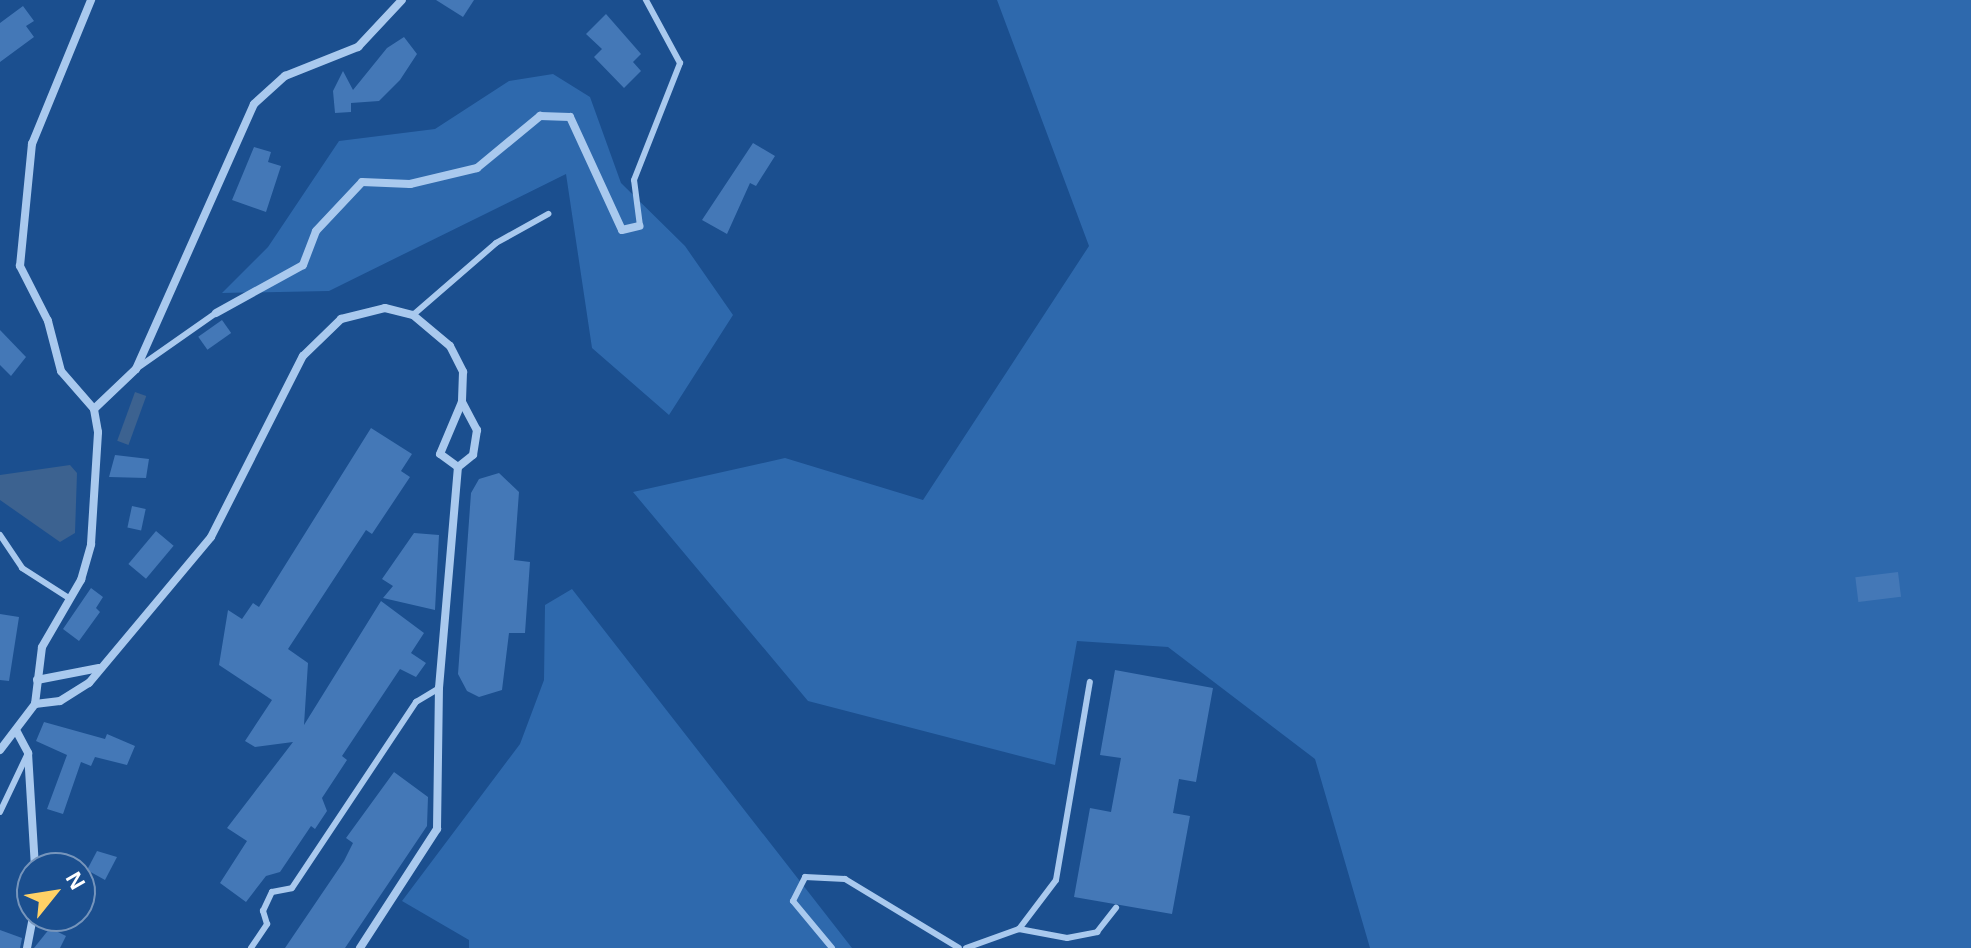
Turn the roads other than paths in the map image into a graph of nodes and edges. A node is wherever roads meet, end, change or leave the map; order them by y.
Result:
1 (91, 0) edge
2 (402, 0) edge
3 (646, 0) edge
4 (548, 214) dead end
5 (640, 226) joint
6 (216, 313) joint
7 (413, 315) junction
8 (136, 369) junction
9 (462, 402) junction
10 (94, 409) junction
11 (458, 467) junction
12 (0, 535) edge
13 (69, 598) junction
14 (102, 667) junction
15 (37, 680) junction
16 (1090, 682) dead end
17 (439, 688) junction
18 (35, 704) junction
19 (17, 732) junction
20 (0, 750) edge
21 (28, 753) junction
22 (0, 812) edge
23 (34, 852) edge
24 (1116, 908) dead end
25 (1019, 929) junction
26 (251, 948) edge
27 (360, 948) edge
28 (832, 948) edge
29 (959, 948) edge
30 (966, 948) edge

1 - 10 street
2 - 8 street
3 - 5 lane
4 - 7 lane
5 - 6 street
6 - 8 lane
7 - 9 street
7 - 14 street
8 - 10 street
9 - 11 street
9 - 11 street
10 - 13 street
11 - 17 street
12 - 13 lane
13 - 15 street
14 - 15 street
14 - 18 street
15 - 18 street
16 - 25 lane
17 - 26 lane
17 - 27 street
18 - 19 street
19 - 20 street
19 - 21 street
21 - 22 lane
21 - 23 street
24 - 25 lane
25 - 30 lane
28 - 29 lane

